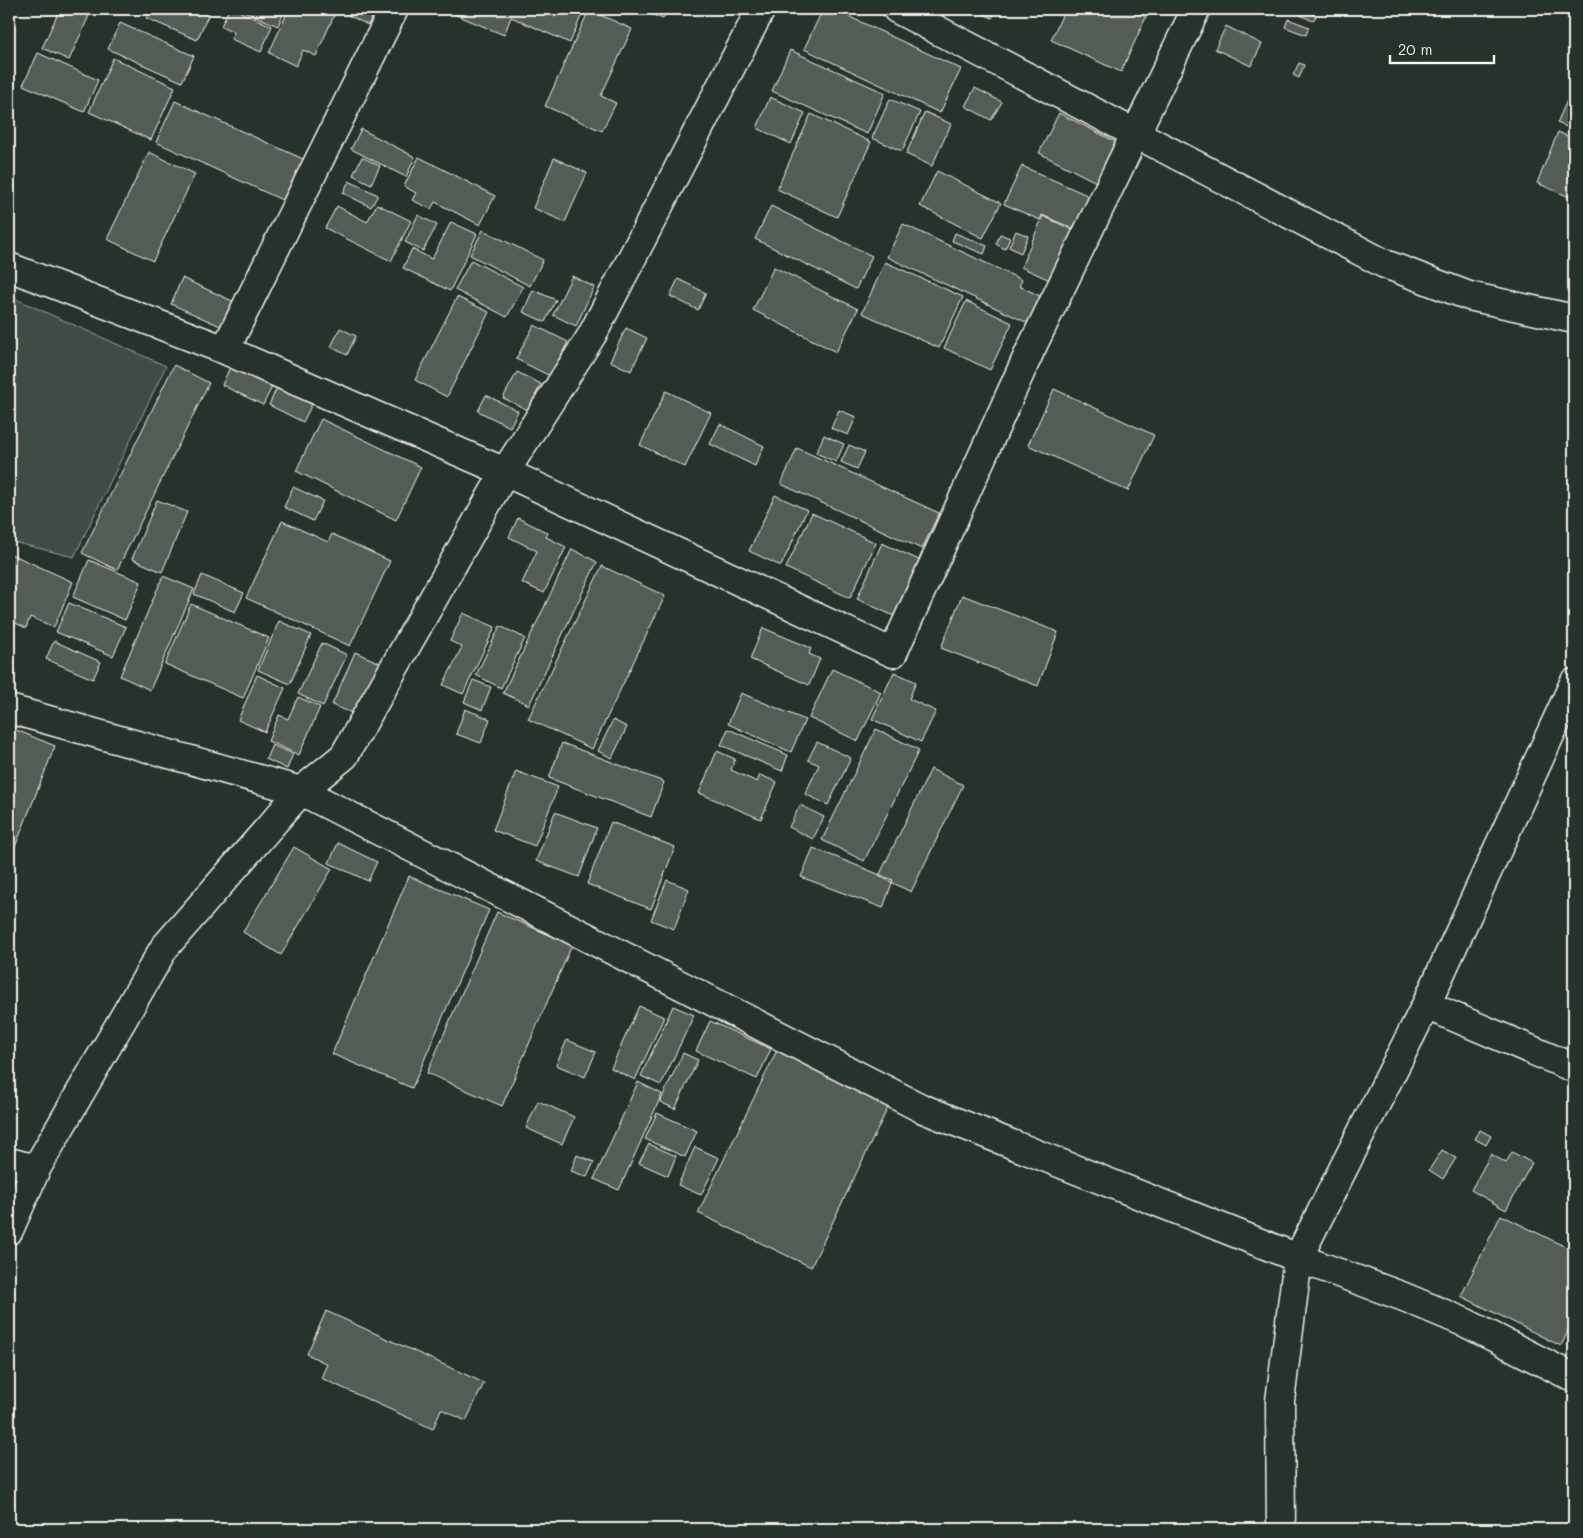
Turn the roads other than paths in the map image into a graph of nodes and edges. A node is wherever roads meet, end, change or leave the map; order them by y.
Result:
1 (394, 9) edge
2 (761, 9) edge
3 (897, 9) edge
4 (1196, 9) edge
5 (1134, 134) junction
6 (9, 267) edge
7 (1574, 319) edge
8 (225, 350) junction
9 (505, 472) junction
10 (1574, 683) edge
11 (9, 709) edge
12 (301, 791) junction
13 (1426, 1005) junction
14 (1574, 1068) edge
15 (9, 1162) edge
16 (36, 1169) junction
17 (9, 1230) edge
18 (1298, 1258) junction
19 (1574, 1378) edge
20 (1281, 1529) edge

1 - 8 street
2 - 9 street
3 - 5 street
4 - 5 street
5 - 7 street
5 - 9 street
6 - 8 street
8 - 9 street
9 - 12 street
10 - 13 street
11 - 12 street
12 - 16 street
12 - 18 street
13 - 14 street
13 - 18 street
15 - 16 street
16 - 17 street
18 - 19 street
18 - 20 street

